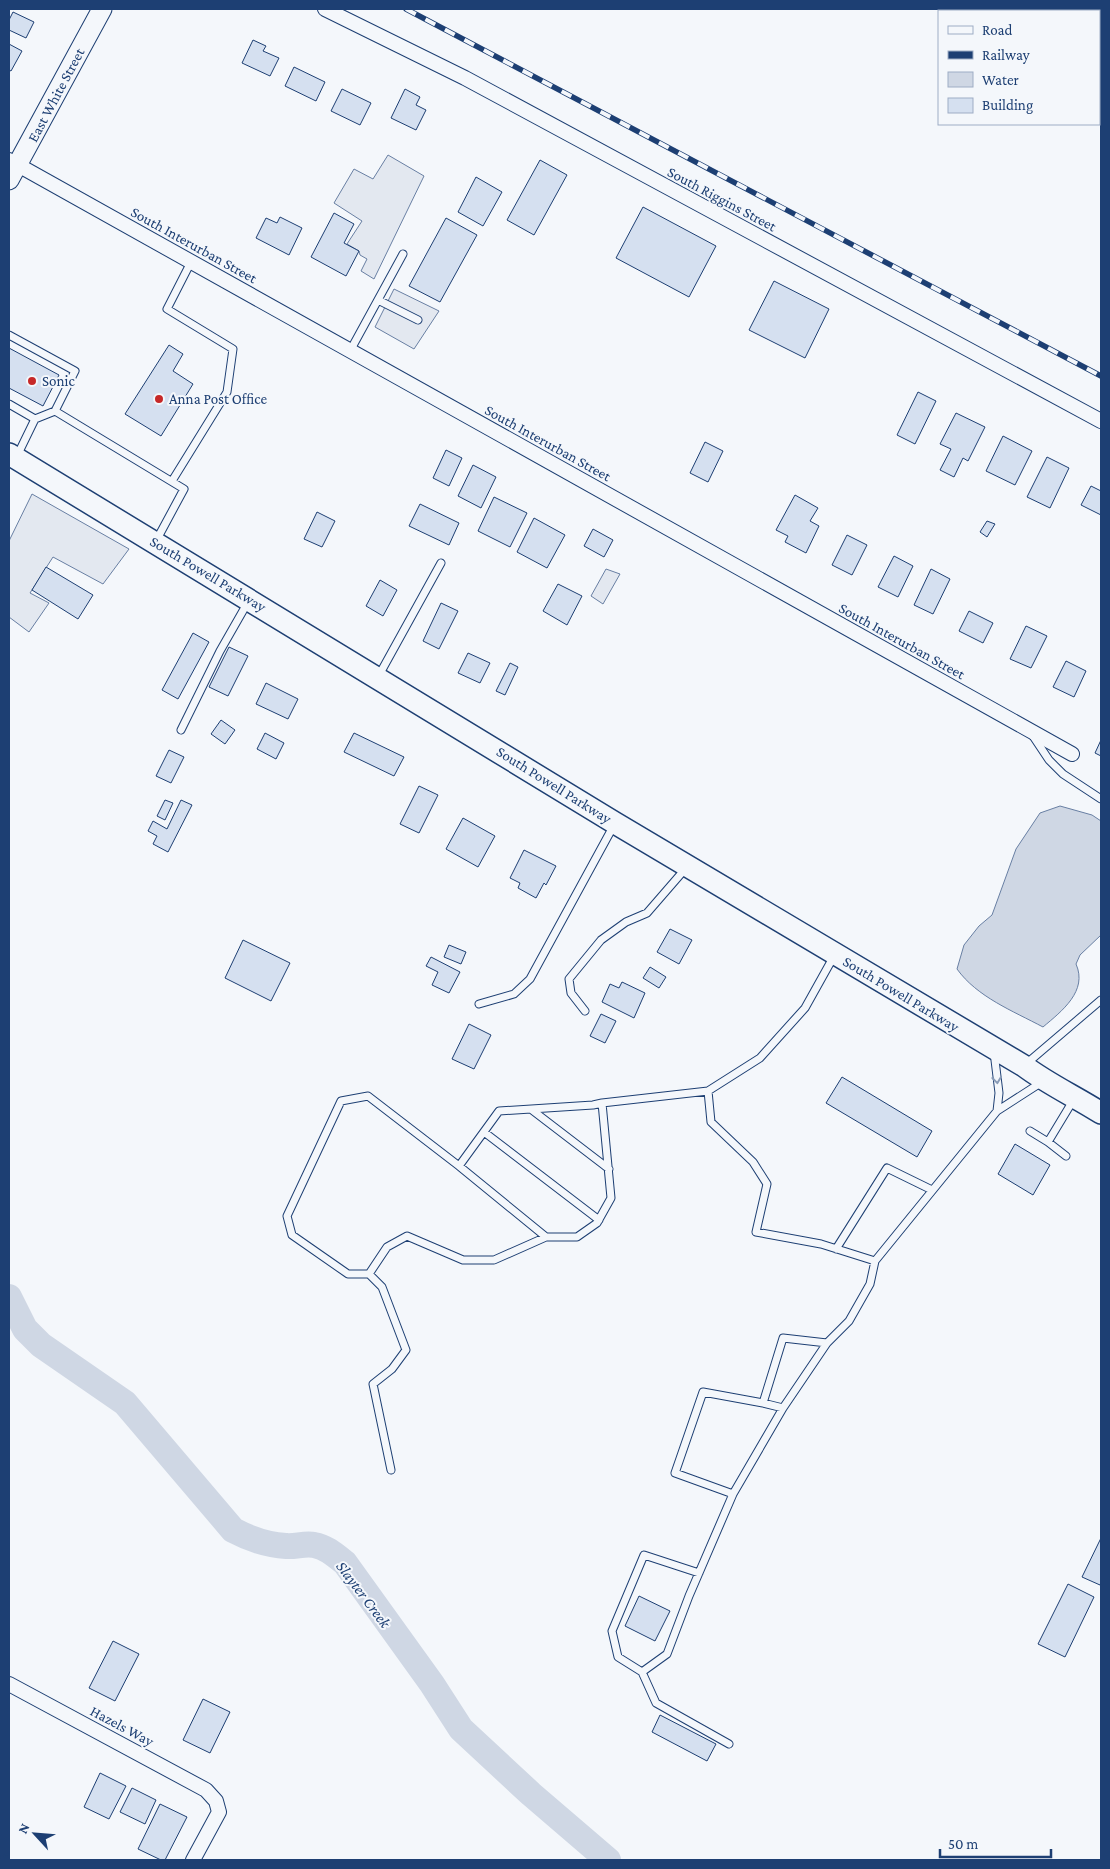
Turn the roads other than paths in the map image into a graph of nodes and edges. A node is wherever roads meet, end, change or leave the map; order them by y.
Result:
1 (102, 9) edge
2 (325, 9) edge
3 (12, 169) edge
4 (403, 254) dead end
5 (191, 262) junction
6 (378, 300) junction
7 (418, 320) dead end
8 (9, 335) edge
9 (350, 351) junction
10 (9, 404) edge
11 (55, 411) junction
12 (35, 419) junction
13 (1101, 421) edge
14 (12, 456) edge
15 (172, 481) junction
16 (155, 542) junction
17 (441, 563) dead end
18 (250, 600) junction
19 (378, 677) junction
20 (181, 730) dead end
21 (1031, 731) junction
22 (1072, 754) dead end
23 (1101, 799) edge
24 (615, 823) junction
25 (688, 866) junction
26 (835, 954) junction
27 (1101, 1000) edge
28 (479, 1004) dead end
29 (585, 1011) dead end
30 (993, 1048) junction
31 (1024, 1066) junction
32 (1044, 1081) junction
33 (708, 1091) junction
34 (1075, 1097) junction
35 (602, 1104) junction
36 (532, 1110) junction
37 (997, 1111) junction
38 (1101, 1113) edge
39 (1030, 1130) dead end
40 (484, 1132) junction
41 (1048, 1142) junction
42 (1066, 1156) dead end
43 (459, 1166) junction
44 (609, 1169) junction
45 (932, 1190) junction
46 (599, 1220) junction
47 (546, 1237) junction
48 (836, 1248) junction
49 (875, 1261) junction
50 (369, 1274) junction
51 (827, 1343) junction
52 (763, 1403) junction
53 (783, 1408) junction
54 (391, 1470) dead end
55 (733, 1494) junction
56 (699, 1573) junction
57 (642, 1672) junction
58 (9, 1684) edge
59 (729, 1744) dead end
60 (193, 1860) edge

1 - 3 main road, East White Street
2 - 13 street, South Riggins Street
3 - 5 street, South Interurban Street
4 - 6 lane
5 - 9 street, South Interurban Street
5 - 15 lane
6 - 7 lane
6 - 9 lane
8 - 11 lane
9 - 21 street, South Interurban Street
10 - 12 lane
11 - 12 lane
11 - 15 lane
12 - 14 lane
14 - 16 main road, South Powell Parkway
15 - 16 lane
16 - 18 main road, South Powell Parkway
17 - 19 lane
18 - 19 main road, South Powell Parkway
18 - 20 lane
19 - 24 main road, South Powell Parkway
21 - 22 street, South Interurban Street
21 - 23 lane
24 - 25 main road, South Powell Parkway
24 - 28 lane
25 - 26 main road, South Powell Parkway
25 - 29 lane
26 - 30 main road, South Powell Parkway
26 - 33 lane
27 - 31 lane
30 - 31 main road, South Powell Parkway
30 -> 37 lane
31 - 32 main road, South Powell Parkway
32 - 34 main road, South Powell Parkway
32 - 37 lane
33 - 35 lane
33 - 48 lane
34 - 38 main road, South Powell Parkway
34 - 41 lane
35 - 36 lane
35 - 44 lane
36 - 40 lane
36 - 44 lane
37 - 45 lane
39 - 41 lane
40 - 43 lane
40 - 46 lane
41 - 42 lane
43 - 47 lane
43 - 50 lane
44 - 46 lane
45 - 48 lane
45 - 49 lane
46 - 47 lane
47 - 50 lane
48 - 49 lane
49 - 51 lane
50 - 54 lane
51 - 52 lane
51 - 53 lane
52 - 53 lane
52 - 55 lane
53 - 55 lane
55 - 56 lane
56 - 57 lane
56 - 57 lane
57 - 59 lane
58 - 60 street, Hazels Way

